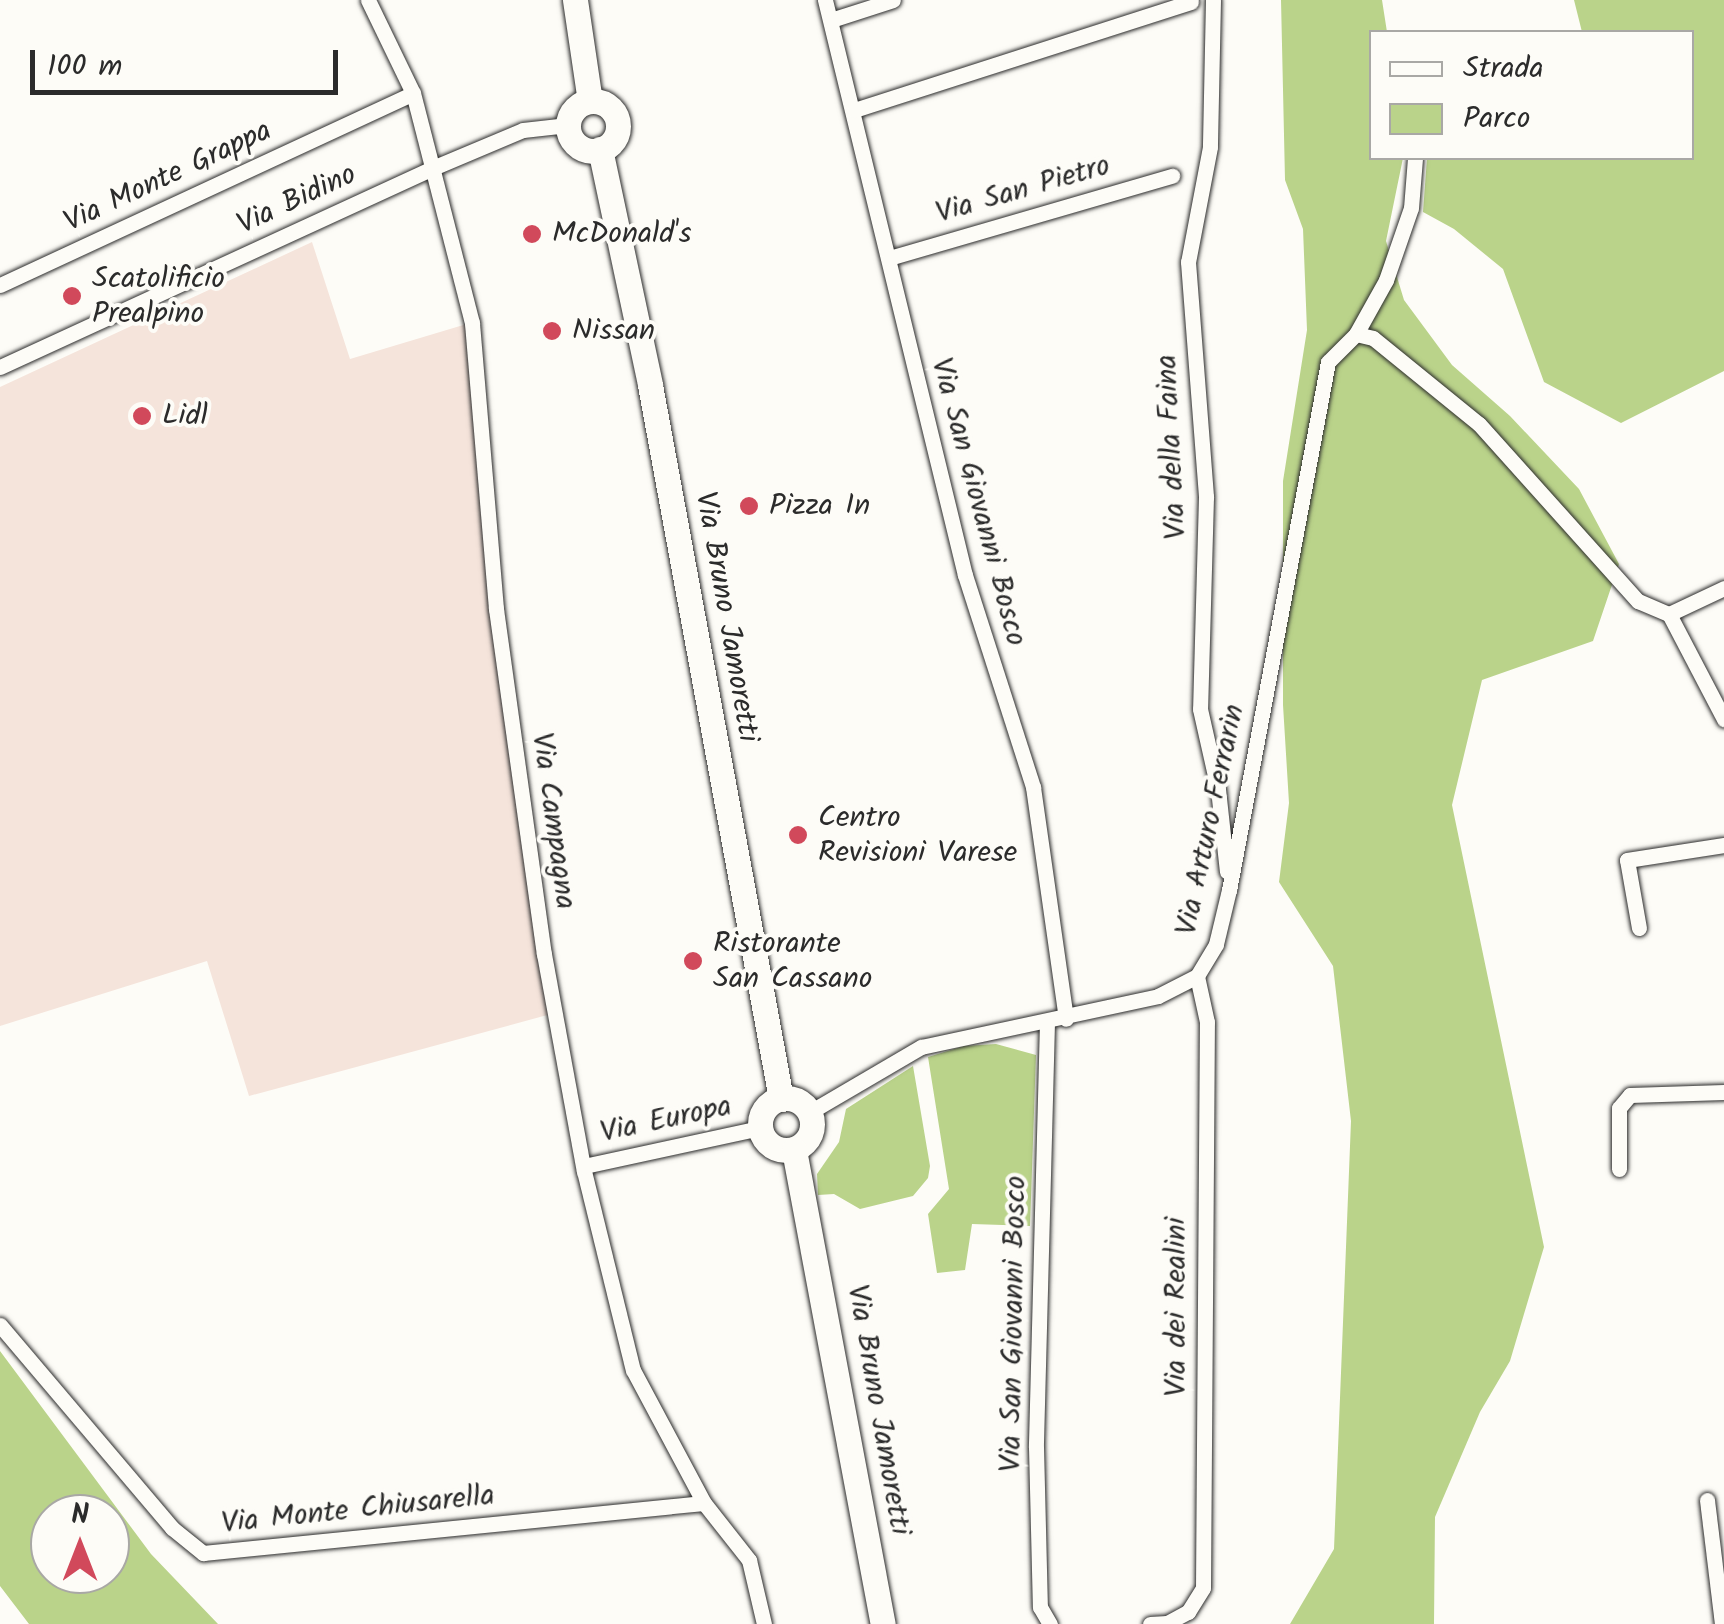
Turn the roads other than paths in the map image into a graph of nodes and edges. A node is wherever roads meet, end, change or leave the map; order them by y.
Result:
1 (368, 0) edge
2 (575, 0) edge
3 (826, 0) edge
4 (892, 0) edge
5 (1213, 0) edge
6 (1191, 2) edge
7 (831, 20) junction
8 (413, 93) junction
9 (590, 101) junction
10 (854, 110) junction
11 (568, 124) junction
12 (600, 149) junction
13 (1414, 160) edge
14 (435, 167) junction
15 (1172, 176) dead end
16 (889, 258) junction
17 (0, 285) edge
18 (1356, 334) junction
19 (0, 366) edge
20 (1724, 588) edge
21 (1669, 614) junction
22 (1724, 719) edge
23 (1724, 845) edge
24 (1229, 890) junction
25 (1639, 928) dead end
26 (1197, 976) junction
27 (1066, 1018) junction
28 (1047, 1022) junction
29 (1724, 1092) edge
30 (781, 1098) junction
31 (810, 1112) junction
32 (760, 1128) junction
33 (794, 1150) junction
34 (584, 1166) junction
35 (1619, 1169) dead end
36 (0, 1325) edge
37 (1706, 1500) dead end
38 (704, 1503) junction
39 (1167, 1623) edge
40 (764, 1624) edge
41 (883, 1624) edge
42 (1050, 1624) edge
43 (1150, 1624) edge
44 (1722, 1624) edge

1 - 8 street, Via Campagna
2 - 9 main road, Via Bruno Jamoretti
3 - 7 street, Via San Giovanni Bosco
4 - 7 street
5 - 24 street, Via della Faina
6 - 10 street
7 - 10 street, Via San Giovanni Bosco
8 - 14 street, Via Campagna
8 - 17 street, Via Monte Grappa
9 - 11 main road
9 - 12 main road, Via Bruno Jamoretti
10 - 16 street, Via San Giovanni Bosco
11 - 12 main road
11 - 14 street, Via Bidino
12 - 30 main road, Via Bruno Jamoretti
13 - 18 street, Via Arturo Ferrarin
14 - 19 street, Via Bidino
14 - 34 street, Via Campagna
15 - 16 street, Via San Pietro
16 - 27 street, Via San Giovanni Bosco
18 - 21 street
18 - 24 street, Via Arturo Ferrarin
20 - 21 street
21 - 22 street
23 - 25 street
24 - 26 street, Via Arturo Ferrarin
26 - 27 street, Via Arturo Ferrarin
26 - 39 street, Via dei Realini
27 - 28 street, Via Arturo Ferrarin
28 - 31 street, Via Arturo Ferrarin
28 - 42 street, Via San Giovanni Bosco
29 - 35 street
30 - 31 main road
30 - 32 main road
31 - 33 main road
32 - 33 main road
32 - 34 street, Via Europa
33 - 41 main road, Via Bruno Jamoretti
34 - 38 street, Via Campagna
36 - 38 street, Via Monte Chiusarella
37 - 44 street
38 - 40 street, Via Campagna
39 - 43 street, Via dei Realini

